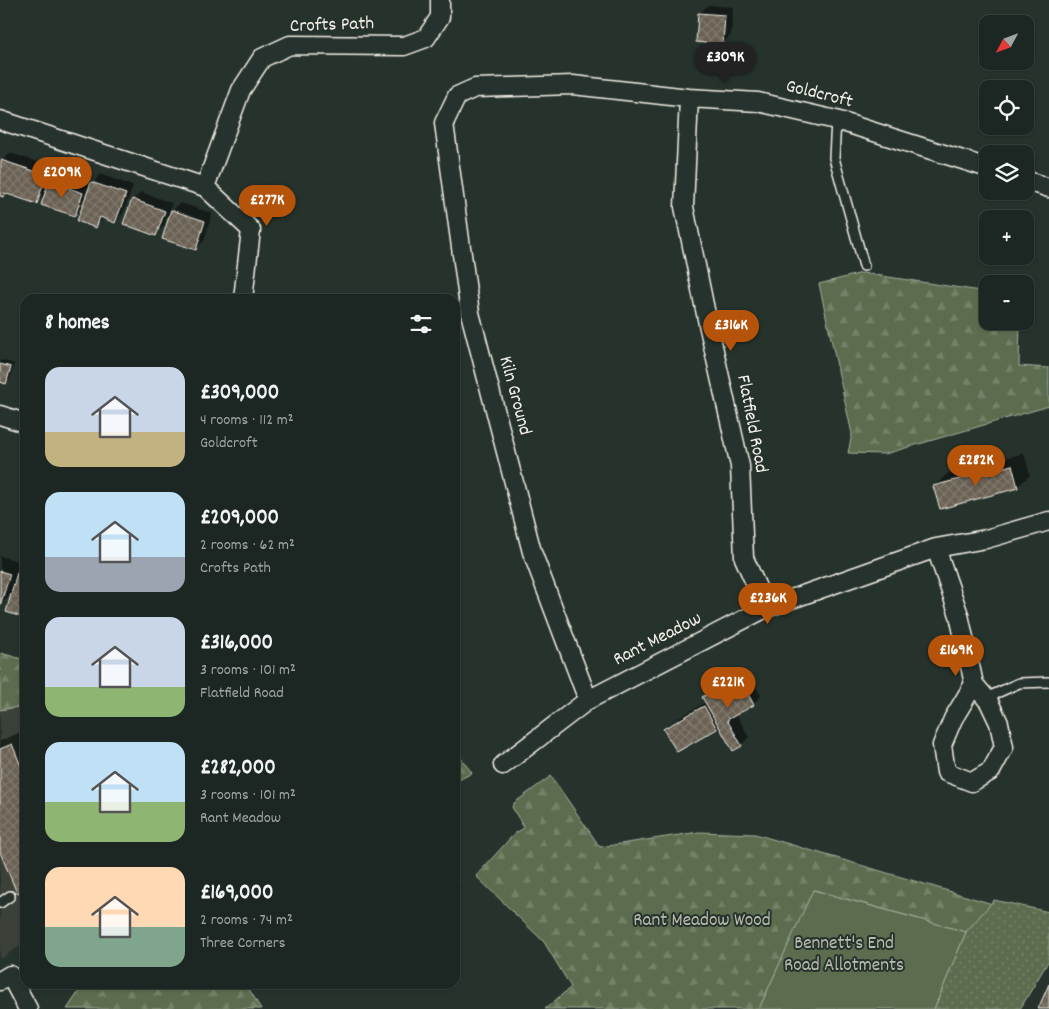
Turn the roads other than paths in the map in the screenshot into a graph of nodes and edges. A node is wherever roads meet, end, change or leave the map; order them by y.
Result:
1 (440, 0) edge
2 (457, 96) joint
3 (689, 98) junction
4 (0, 120) edge
5 (836, 120) junction
6 (979, 165) edge
7 (1034, 183) edge
8 (205, 187) junction
9 (1049, 188) edge
10 (864, 266) dead end
11 (244, 294) edge
12 (0, 415) edge
13 (20, 421) edge
14 (1049, 521) edge
15 (936, 548) junction
16 (766, 608) junction
17 (1049, 682) edge
18 (974, 684) junction
19 (986, 698) junction
20 (588, 700) junction
21 (503, 765) dead end
22 (10, 896) dead end
23 (0, 903) edge
24 (5, 978) edge
25 (28, 1009) edge

1 - 8 street, Crofts Path
2 - 3 street, Goldcroft
2 - 20 street, Kiln Ground
3 - 5 street, Goldcroft
3 - 16 street, Flatfield Road
4 - 8 street
5 - 6 street, Goldcroft
5 - 10 lane
7 - 9 street
8 - 11 street
12 - 13 street
14 - 15 street, Rant Meadow
15 - 16 street, Rant Meadow
15 - 18 street
16 - 20 street, Rant Meadow
17 - 19 lane
18 - 19 street
18 - 19 street
20 - 21 street, Rant Meadow
22 - 23 lane
24 - 25 street

